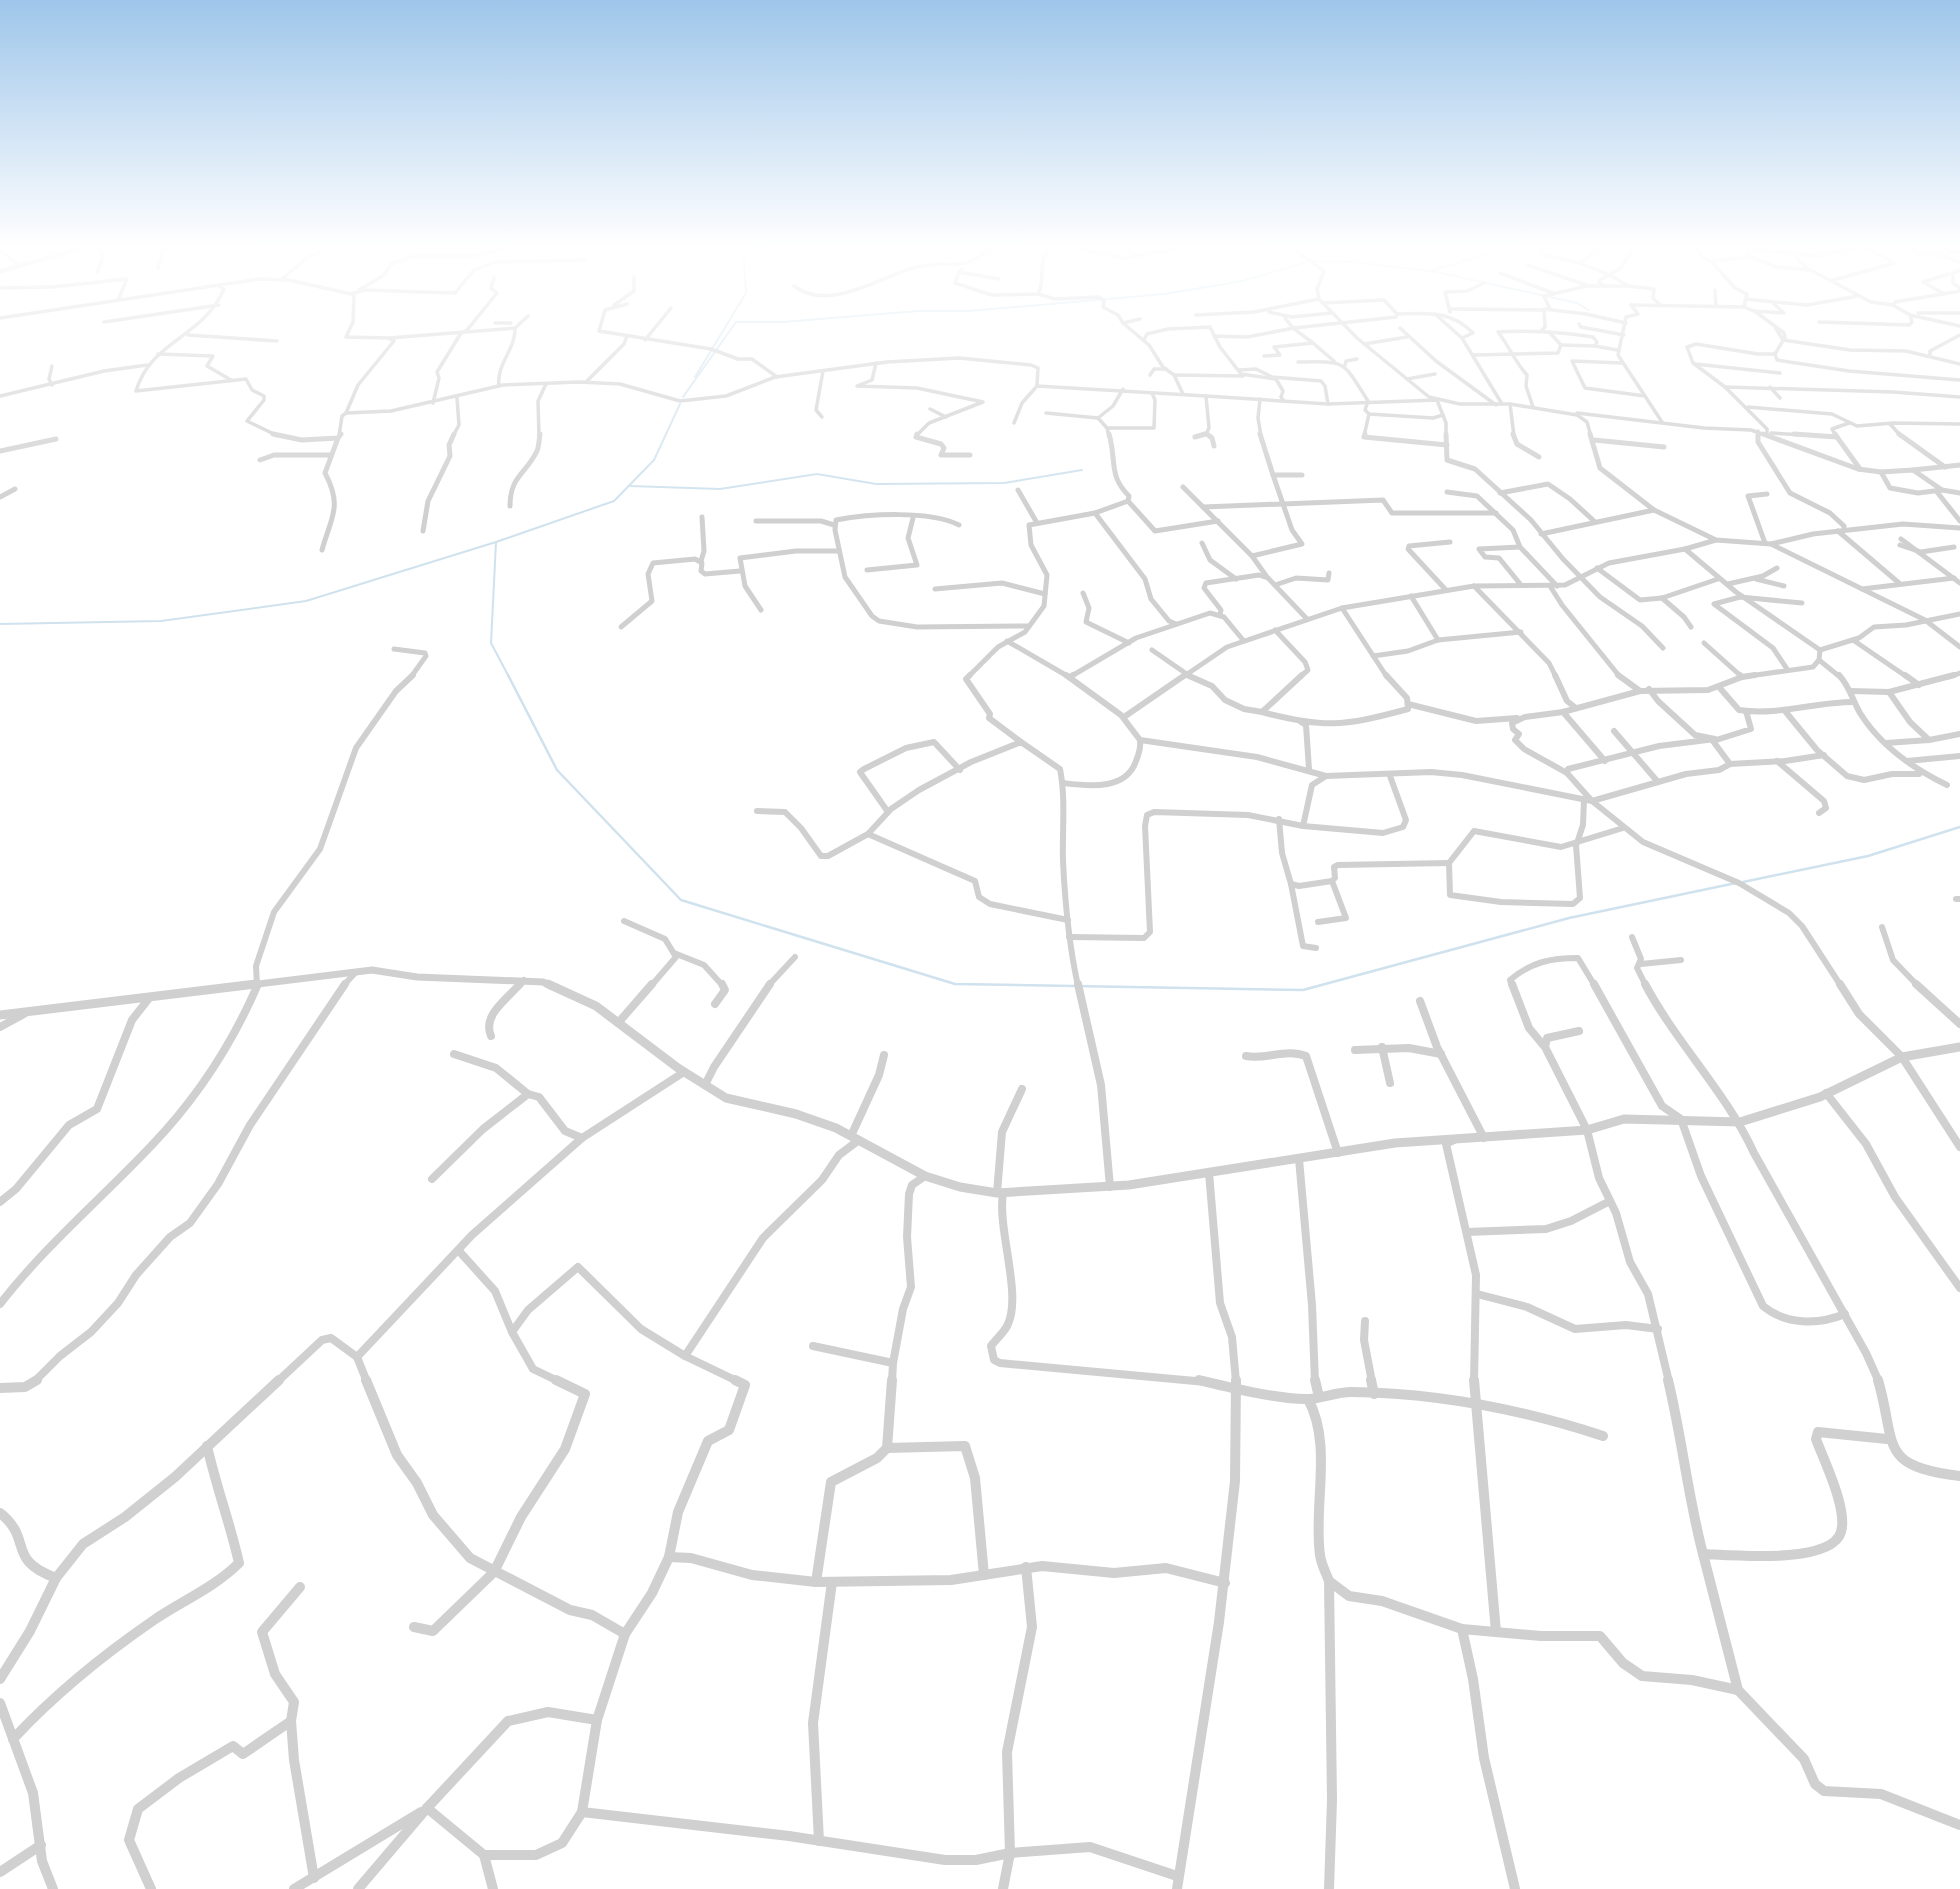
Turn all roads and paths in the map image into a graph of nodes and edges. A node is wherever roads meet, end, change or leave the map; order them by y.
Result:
1 (188, 335) edge
2 (190, 335) edge
3 (347, 335) edge
4 (423, 335) edge
5 (459, 335) edge
6 (516, 335) edge
7 (623, 335) edge
8 (649, 335) edge
9 (1138, 335) edge
10 (1146, 335) edge
11 (1257, 335) edge
12 (1302, 335) edge
13 (1354, 335) edge
14 (1457, 335) edge
15 (1468, 335) edge
16 (1500, 335) edge
17 (1551, 335) edge
18 (1576, 335) edge
19 (1624, 335) edge
20 (1780, 335) edge
21 (1960, 335) edge
22 (627, 336) junction
23 (1214, 336) joint
24 (1407, 337) joint
25 (388, 338) junction
26 (1462, 338) junction
27 (645, 340) junction
28 (1144, 340) junction
29 (1783, 340) junction
30 (277, 341) dead end
31 (1312, 344) junction
32 (1364, 344) junction
33 (1561, 345) junction
34 (1595, 346) junction
35 (1617, 350) junction
36 (158, 354) junction
37 (1514, 354) junction
38 (1775, 354) junction
39 (1474, 355) junction
40 (1930, 355) junction
41 (1264, 356) dead end
42 (1357, 359) dead end
43 (1335, 361) junction
44 (1298, 362) dead end
45 (876, 363) junction
46 (1622, 363) junction
47 (1695, 364) junction
48 (1960, 364) edge
49 (147, 365) junction
50 (1345, 365) junction
51 (52, 366) dead end
52 (1166, 369) junction
53 (1239, 370) junction
54 (823, 371) junction
55 (1780, 373) dead end
56 (1435, 374) dead end
57 (1150, 375) dead end
58 (1174, 375) junction
59 (1243, 376) junction
60 (778, 377) junction
61 (1272, 377) junction
62 (1407, 379) junction
63 (231, 380) junction
64 (1960, 380) edge
65 (586, 382) junction
66 (546, 384) junction
67 (52, 385) junction
68 (499, 386) junction
69 (1037, 386) junction
70 (1726, 387) junction
71 (1770, 387) junction
72 (1123, 389) junction
73 (1152, 393) junction
74 (1183, 394) junction
75 (0, 396) edge
76 (1206, 396) junction
77 (1645, 396) junction
78 (1960, 397) edge
79 (457, 398) junction
80 (1780, 398) dead end
81 (1260, 399) junction
82 (1437, 400) junction
83 (1284, 401) junction
84 (433, 403) junction
85 (1328, 404) junction
86 (1365, 404) junction
87 (1499, 404) junction
88 (1510, 404) junction
89 (1534, 407) junction
90 (1748, 407) junction
91 (930, 409) dead end
92 (1568, 412) junction
93 (345, 413) junction
94 (1046, 413) dead end
95 (1369, 414) junction
96 (1443, 415) junction
97 (1593, 415) junction
98 (822, 417) dead end
99 (946, 417) junction
100 (1098, 418) junction
101 (1587, 422) junction
102 (1662, 422) junction
103 (1014, 423) dead end
104 (1849, 423) junction
105 (1890, 424) junction
106 (1960, 424) edge
107 (1107, 428) junction
108 (1758, 431) junction
109 (1767, 433) junction
110 (1206, 434) junction
111 (1195, 437) dead end
112 (338, 438) junction
113 (1837, 438) junction
114 (56, 439) dead end
115 (1594, 440) junction
116 (1447, 445) junction
117 (1214, 446) dead end
118 (1664, 447) dead end
119 (0, 451) edge
120 (330, 455) junction
121 (970, 455) dead end
122 (1539, 457) dead end
123 (260, 460) dead end
124 (1960, 465) edge
125 (1945, 467) junction
126 (1860, 469) junction
127 (1913, 470) junction
128 (1881, 471) junction
129 (1273, 475) junction
130 (1301, 475) dead end
131 (1183, 487) dead end
132 (15, 489) dead end
133 (1018, 489) dead end
134 (1940, 491) junction
135 (1447, 492) dead end
136 (1500, 493) junction
137 (1960, 493) edge
138 (1767, 494) dead end
139 (0, 497) edge
140 (1128, 501) junction
141 (1282, 505) junction
142 (510, 506) dead end
143 (1203, 507) junction
144 (1654, 509) junction
145 (1095, 513) junction
146 (1496, 513) junction
147 (702, 517) dead end
148 (913, 518) junction
149 (1218, 520) junction
150 (756, 521) dead end
151 (1594, 521) junction
152 (1960, 521) edge
153 (1037, 523) junction
154 (834, 524) junction
155 (959, 525) dead end
156 (1760, 526) junction
157 (1960, 528) edge
158 (1841, 530) junction
159 (423, 531) dead end
160 (1541, 534) junction
161 (1716, 540) junction
162 (1779, 540) junction
163 (1450, 542) dead end
164 (1901, 542) dead end
165 (1202, 543) dead end
166 (1768, 544) junction
167 (1520, 547) junction
168 (1954, 547) dead end
169 (1685, 549) junction
170 (322, 550) dead end
171 (838, 551) junction
172 (1921, 552) junction
173 (1252, 556) junction
174 (701, 561) junction
175 (1597, 568) junction
176 (1777, 568) dead end
177 (867, 570) dead end
178 (740, 571) junction
179 (1329, 573) dead end
180 (1268, 578) junction
181 (1581, 578) junction
182 (1954, 578) junction
183 (1236, 579) junction
184 (1718, 579) junction
185 (1752, 579) junction
186 (1899, 583) junction
187 (1960, 583) edge
188 (1728, 584) junction
189 (1275, 585) junction
190 (1521, 585) junction
191 (1474, 586) junction
192 (1554, 586) junction
193 (1784, 586) dead end
194 (935, 589) dead end
195 (1861, 589) junction
196 (1446, 590) junction
197 (1083, 593) dead end
198 (1045, 594) junction
199 (1411, 596) junction
200 (1662, 598) junction
201 (1745, 598) junction
202 (1802, 603) dead end
203 (1342, 608) junction
204 (761, 610) dead end
205 (1220, 614) junction
206 (1960, 614) edge
207 (1307, 619) junction
208 (1925, 620) junction
209 (1175, 624) junction
210 (1029, 626) junction
211 (621, 627) dead end
212 (1690, 627) dead end
213 (1275, 630) junction
214 (1522, 632) junction
215 (1243, 640) junction
216 (1438, 640) junction
217 (1853, 640) junction
218 (1007, 641) junction
219 (1130, 643) junction
220 (1704, 643) dead end
221 (1960, 647) edge
222 (1663, 648) dead end
223 (394, 649) dead end
224 (1152, 650) dead end
225 (1820, 650) junction
226 (1373, 656) junction
227 (1819, 660) junction
228 (1787, 669) junction
229 (1960, 673) edge
230 (1184, 674) junction
231 (1070, 677) junction
232 (1742, 677) junction
233 (1919, 685) junction
234 (1719, 687) junction
235 (1649, 689) junction
236 (1640, 691) junction
237 (1850, 691) junction
238 (1888, 692) junction
239 (1853, 702) junction
240 (1408, 704) junction
241 (1576, 708) junction
242 (1746, 711) junction
243 (1785, 711) junction
244 (1262, 712) junction
245 (1563, 712) junction
246 (1124, 717) junction
247 (1525, 717) junction
248 (1300, 722) junction
249 (1614, 731) dead end
250 (1960, 734) edge
251 (1715, 739) junction
252 (1140, 740) junction
253 (1929, 740) junction
254 (1021, 741) junction
255 (1886, 743) junction
256 (1633, 752) junction
257 (1824, 755) junction
258 (1960, 756) edge
259 (1776, 760) junction
260 (1605, 761) junction
261 (1906, 761) junction
262 (1730, 764) junction
263 (1309, 769) junction
264 (1917, 769) junction
265 (960, 770) junction
266 (1567, 773) junction
267 (1390, 775) junction
268 (1326, 776) junction
269 (1658, 782) junction
270 (1063, 783) junction
271 (1947, 785) dead end
272 (1588, 800) junction
273 (757, 811) dead end
274 (888, 812) junction
275 (1819, 813) dead end
276 (1279, 819) junction
277 (1303, 826) junction
278 (1623, 828) junction
279 (868, 834) junction
280 (1576, 844) junction
281 (1449, 863) junction
282 (1332, 881) junction
283 (1292, 884) junction
284 (1068, 919) junction
285 (624, 921) dead end
286 (1318, 922) dead end
287 (1882, 928) dead end
288 (1069, 937) junction
289 (1632, 937) dead end
290 (1316, 948) dead end
291 (673, 953) junction
292 (794, 957) dead end
293 (1681, 960) dead end
294 (1641, 964) junction
295 (355, 972) junction
296 (524, 979) junction
297 (258, 983) junction
298 (150, 997) junction
299 (1420, 1000) dead end
300 (715, 1004) dead end
301 (31, 1010) junction
302 (0, 1014) edge
303 (618, 1023) junction
304 (1960, 1024) edge
305 (0, 1027) edge
306 (1579, 1031) dead end
307 (491, 1036) dead end
308 (1382, 1047) junction
309 (1545, 1047) junction
310 (1960, 1047) edge
311 (1355, 1050) dead end
312 (454, 1054) dead end
313 (1442, 1054) junction
314 (884, 1055) dead end
315 (1246, 1056) dead end
316 (1902, 1057) junction
317 (684, 1072) junction
318 (1390, 1083) dead end
319 (705, 1085) junction
320 (1022, 1089) dead end
321 (1826, 1093) junction
322 (528, 1094) junction
323 (1681, 1119) junction
324 (1740, 1122) junction
325 (1587, 1130) junction
326 (582, 1138) junction
327 (855, 1138) junction
328 (1484, 1138) junction
329 (1455, 1140) junction
330 (1960, 1147) edge
331 (1339, 1153) junction
332 (1299, 1159) junction
333 (1209, 1173) junction
334 (925, 1176) junction
335 (432, 1179) dead end
336 (1110, 1187) junction
337 (1000, 1193) junction
338 (1610, 1201) junction
339 (0, 1202) edge
340 (1467, 1232) junction
341 (459, 1251) junction
342 (1960, 1288) edge
343 (1477, 1294) junction
344 (0, 1304) edge
345 (1845, 1314) junction
346 (1365, 1321) dead end
347 (1658, 1329) junction
348 (512, 1332) junction
349 (813, 1346) dead end
350 (685, 1356) junction
351 (357, 1357) junction
352 (893, 1363) junction
353 (0, 1388) edge
354 (1237, 1389) junction
355 (1374, 1394) junction
356 (1314, 1398) junction
357 (1476, 1405) junction
358 (1603, 1436) dead end
359 (1888, 1439) junction
360 (207, 1446) junction
361 (887, 1448) junction
362 (1960, 1476) edge
363 (0, 1513) edge
364 (1703, 1554) junction
365 (668, 1558) junction
366 (1026, 1567) junction
367 (494, 1572) junction
368 (984, 1575) junction
369 (56, 1578) junction
370 (1328, 1581) junction
371 (816, 1582) junction
372 (832, 1582) junction
373 (1225, 1583) junction
374 (300, 1587) dead end
375 (414, 1627) dead end
376 (1462, 1629) junction
377 (1496, 1632) junction
378 (625, 1634) junction
379 (0, 1679) edge
380 (1738, 1690) junction
381 (0, 1703) edge
382 (597, 1720) junction
383 (291, 1721) junction
384 (4, 1726) edge
385 (13, 1739) junction
386 (427, 1808) junction
387 (582, 1812) junction
388 (1960, 1825) edge
389 (819, 1841) junction
390 (41, 1845) junction
391 (1010, 1853) junction
392 (484, 1855) junction
393 (0, 1872) edge
394 (1177, 1875) junction
395 (314, 1878) junction
396 (53, 1889) edge
397 (151, 1889) edge
398 (294, 1889) edge
399 (358, 1889) edge
400 (493, 1889) edge
401 (1003, 1889) edge
402 (1177, 1889) edge
403 (1329, 1889) edge
404 (1515, 1889) edge

1 - 36 street
2 - 30 street
3 - 25 street
4 - 25 street
5 - 84 street
6 - 68 street
7 - 22 street
8 - 27 street
9 - 28 street
10 - 28 street
11 - 23 street
12 - 31 street
13 - 32 street
14 - 26 street
15 - 26 street
16 - 37 street
17 - 33 street
18 - 34 street
19 - 35 street
20 - 29 street
21 - 40 street
22 - 27 street
22 - 65 street
23 - 53 street
24 - 32 street
24 - 87 street
25 - 93 street
26 - 39 street
27 - 60 street
28 - 52 street
29 - 38 street
29 - 40 street
31 - 41 street
31 - 43 street
32 - 62 street
33 - 34 street
33 - 37 street
34 - 35 street
35 - 46 street
36 - 49 street
36 - 63 street
37 - 39 street
37 - 89 street
38 - 47 street
38 - 64 street
39 - 87 street
40 - 48 street
42 - 50 street
43 - 44 street
43 - 50 street
45 - 54 street
45 - 69 street
45 - 99 street
46 - 77 street
46 - 77 street
47 - 55 street
47 - 70 street
49 - 63 street
49 - 67 street
50 - 86 street
51 - 67 street
52 - 57 street
52 - 58 street
53 - 59 street
53 - 61 street
54 - 60 street
54 - 98 street
56 - 62 street
58 - 59 street
58 - 74 street
59 - 61 street
60 - 65 street
61 - 83 street
61 - 85 street
62 - 82 street
63 - 112 street
65 - 66 street
66 - 68 street
66 - 142 street
67 - 75 street
68 - 79 street
69 - 72 street
69 - 103 street
70 - 71 street
70 - 90 street
71 - 78 street
71 - 80 street
72 - 73 street
72 - 100 street
73 - 74 street
73 - 107 street
74 - 76 street
76 - 81 street
76 - 110 street
77 - 102 street
79 - 84 street
79 - 159 street
81 - 83 street
81 - 129 street
82 - 86 street
82 - 87 street
82 - 96 street
83 - 85 street
84 - 93 street
85 - 86 street
86 - 95 street
87 - 88 street
88 - 89 street
88 - 122 street
89 - 92 street
90 - 104 street
90 - 109 street
91 - 99 street
92 - 97 street
92 - 101 street
93 - 112 street
94 - 100 street
95 - 96 street
95 - 116 street
96 - 116 street
97 - 101 street
97 - 102 street
99 - 121 street
100 - 107 street
101 - 115 street
102 - 108 street
104 - 105 street
104 - 113 street
105 - 106 street
105 - 125 street
107 - 140 street
108 - 109 street
108 - 158 street
109 - 113 street
109 - 126 street
110 - 111 street
110 - 117 street
112 - 120 street
113 - 126 street
114 - 119 street
115 - 118 street
115 - 144 street
116 - 136 street
120 - 123 street
120 - 170 street
124 - 125 street
125 - 127 street
126 - 128 street
127 - 128 street
127 - 134 street
128 - 134 street
129 - 130 street
129 - 141 street
131 - 143 street
132 - 139 street
133 - 153 street
134 - 137 street
134 - 152 street
135 - 146 street
136 - 151 street
136 - 160 street
138 - 156 street
140 - 145 street
140 - 149 street
141 - 143 street
141 - 146 street
141 - 173 street
143 - 149 street
144 - 151 street
144 - 161 street
145 - 153 street
145 - 209 street
146 - 167 street
147 - 174 street
148 - 154 street
148 - 155 street
148 - 177 street
149 - 173 street
150 - 154 street
151 - 160 street
153 - 198 street
154 - 171 street
156 - 162 street
156 - 166 street
157 - 158 street
158 - 162 street
158 - 186 street
160 - 181 street
161 - 166 street
161 - 169 street
162 - 166 street
163 - 196 street
164 - 172 street
165 - 183 street
166 - 195 street
167 - 190 street
167 - 192 street
168 - 172 street
169 - 175 street
169 - 184 street
171 - 178 street
171 - 210 street
172 - 182 street
173 - 180 street
174 - 178 street
174 - 211 street
175 - 181 street
175 - 200 street
176 - 185 street
178 - 204 street
179 - 189 street
180 - 183 street
180 - 189 street
181 - 192 street
181 - 222 street
182 - 186 street
182 - 187 street
183 - 205 street
184 - 188 street
184 - 200 street
185 - 188 street
185 - 193 street
186 - 195 street
188 - 201 street
189 - 207 street
190 - 191 street
190 - 192 street
191 - 196 street
191 - 214 street
192 - 236 street
194 - 198 street
195 - 208 street
196 - 199 street
197 - 219 street
198 - 210 street
199 - 203 street
199 - 216 street
200 - 212 street
201 - 202 street
201 - 225 street
201 - 228 street
203 - 207 street
203 - 226 street
205 - 209 street
205 - 215 street
206 - 208 street
207 - 213 street
208 - 217 street
208 - 221 street
209 - 219 street
210 - 218 street
213 - 215 street
213 - 244 street
214 - 216 street
214 - 241 street
215 - 230 street
216 - 226 street
217 - 225 street
217 - 233 street
218 - 231 street
218 - 254 street
219 - 231 street
220 - 232 street
223 - 297 street
224 - 230 street
225 - 227 street
226 - 240 street
227 - 228 street
227 - 237 street
228 - 232 street
229 - 233 street
230 - 244 street
230 - 246 street
231 - 246 street
232 - 234 street
233 - 238 street
234 - 235 street
234 - 242 street
235 - 236 street
235 - 251 street
236 - 241 street
237 - 238 street
237 - 239 street
238 - 253 street
239 - 243 street
239 - 255 street
240 - 247 street
240 - 248 street
241 - 245 street
242 - 243 street
242 - 251 street
243 - 257 street
244 - 248 street
245 - 247 street
245 - 260 street
246 - 252 street
247 - 266 street
248 - 263 street
249 - 256 street
250 - 253 street
251 - 256 street
251 - 262 street
252 - 263 street
252 - 270 street
253 - 255 street
254 - 265 street
254 - 270 street
255 - 261 street
256 - 260 street
256 - 269 street
257 - 259 street
257 - 264 street
258 - 261 street
259 - 262 street
259 - 275 street
260 - 266 street
261 - 264 street
262 - 269 street
263 - 268 street
264 - 271 street
265 - 274 street
265 - 274 street
266 - 272 street
267 - 268 street
267 - 272 street
267 - 277 street
268 - 277 street
269 - 272 street
270 - 284 street
272 - 278 street
272 - 280 street
273 - 279 street
274 - 279 street
276 - 277 street
276 - 283 street
276 - 288 street
278 - 280 street
278 - 316 street
279 - 284 street
280 - 281 street
280 - 281 street
281 - 282 street
282 - 283 street
282 - 286 street
283 - 290 street
284 - 288 street
285 - 291 street
287 - 304 street
288 - 336 street
289 - 294 street
291 - 300 street
291 - 303 street
292 - 319 street
293 - 294 street
294 - 324 street
295 - 296 street
295 - 297 street
295 - 353 street
296 - 303 street
296 - 307 street
297 - 298 street
297 - 344 street
298 - 301 street
298 - 339 street
299 - 313 street
301 - 302 street
301 - 305 street
303 - 317 street
306 - 309 street
308 - 311 street
308 - 313 street
308 - 318 street
309 - 323 street
309 - 325 street
310 - 316 street
312 - 322 street
313 - 328 street
314 - 327 street
315 - 331 street
316 - 321 street
316 - 330 street
317 - 319 street
317 - 326 street
319 - 327 street
320 - 337 street
321 - 324 street
321 - 342 street
322 - 326 street
322 - 335 street
323 - 324 street
323 - 325 street
323 - 345 street
324 - 345 street
325 - 328 street
325 - 338 street
326 - 341 street
327 - 334 street
327 - 350 street
328 - 329 street
329 - 331 street
329 - 340 street
331 - 332 street
332 - 333 street
332 - 356 street
333 - 336 street
333 - 354 street
334 - 337 street
334 - 352 street
336 - 337 street
337 - 354 street
338 - 340 street
338 - 347 street
340 - 343 street
341 - 348 street
341 - 351 street
343 - 347 street
343 - 357 street
345 - 359 street
346 - 355 street
347 - 364 street
348 - 350 street
348 - 367 street
349 - 352 street
350 - 365 street
351 - 360 street
351 - 367 street
352 - 361 street
354 - 356 street
354 - 373 street
355 - 356 street
355 - 357 street
356 - 370 street
357 - 358 street
357 - 377 street
359 - 362 street
359 - 364 street
360 - 369 street
360 - 385 street
361 - 368 street
361 - 371 street
363 - 369 street
364 - 380 street
365 - 371 street
365 - 378 street
366 - 368 street
366 - 373 street
366 - 391 street
367 - 375 street
367 - 378 street
368 - 372 street
369 - 379 street
370 - 376 street
370 - 403 street
371 - 372 street
372 - 389 street
373 - 394 street
374 - 383 street
376 - 377 street
376 - 404 street
377 - 380 street
378 - 382 street
380 - 388 street
381 - 384 street
382 - 386 street
382 - 387 street
383 - 395 street
383 - 397 street
384 - 385 street
385 - 390 street
386 - 392 street
386 - 395 street
386 - 399 street
387 - 389 street
387 - 392 street
389 - 391 street
390 - 393 street
390 - 396 street
391 - 394 street
391 - 401 street
392 - 400 street
394 - 402 street
395 - 398 street

